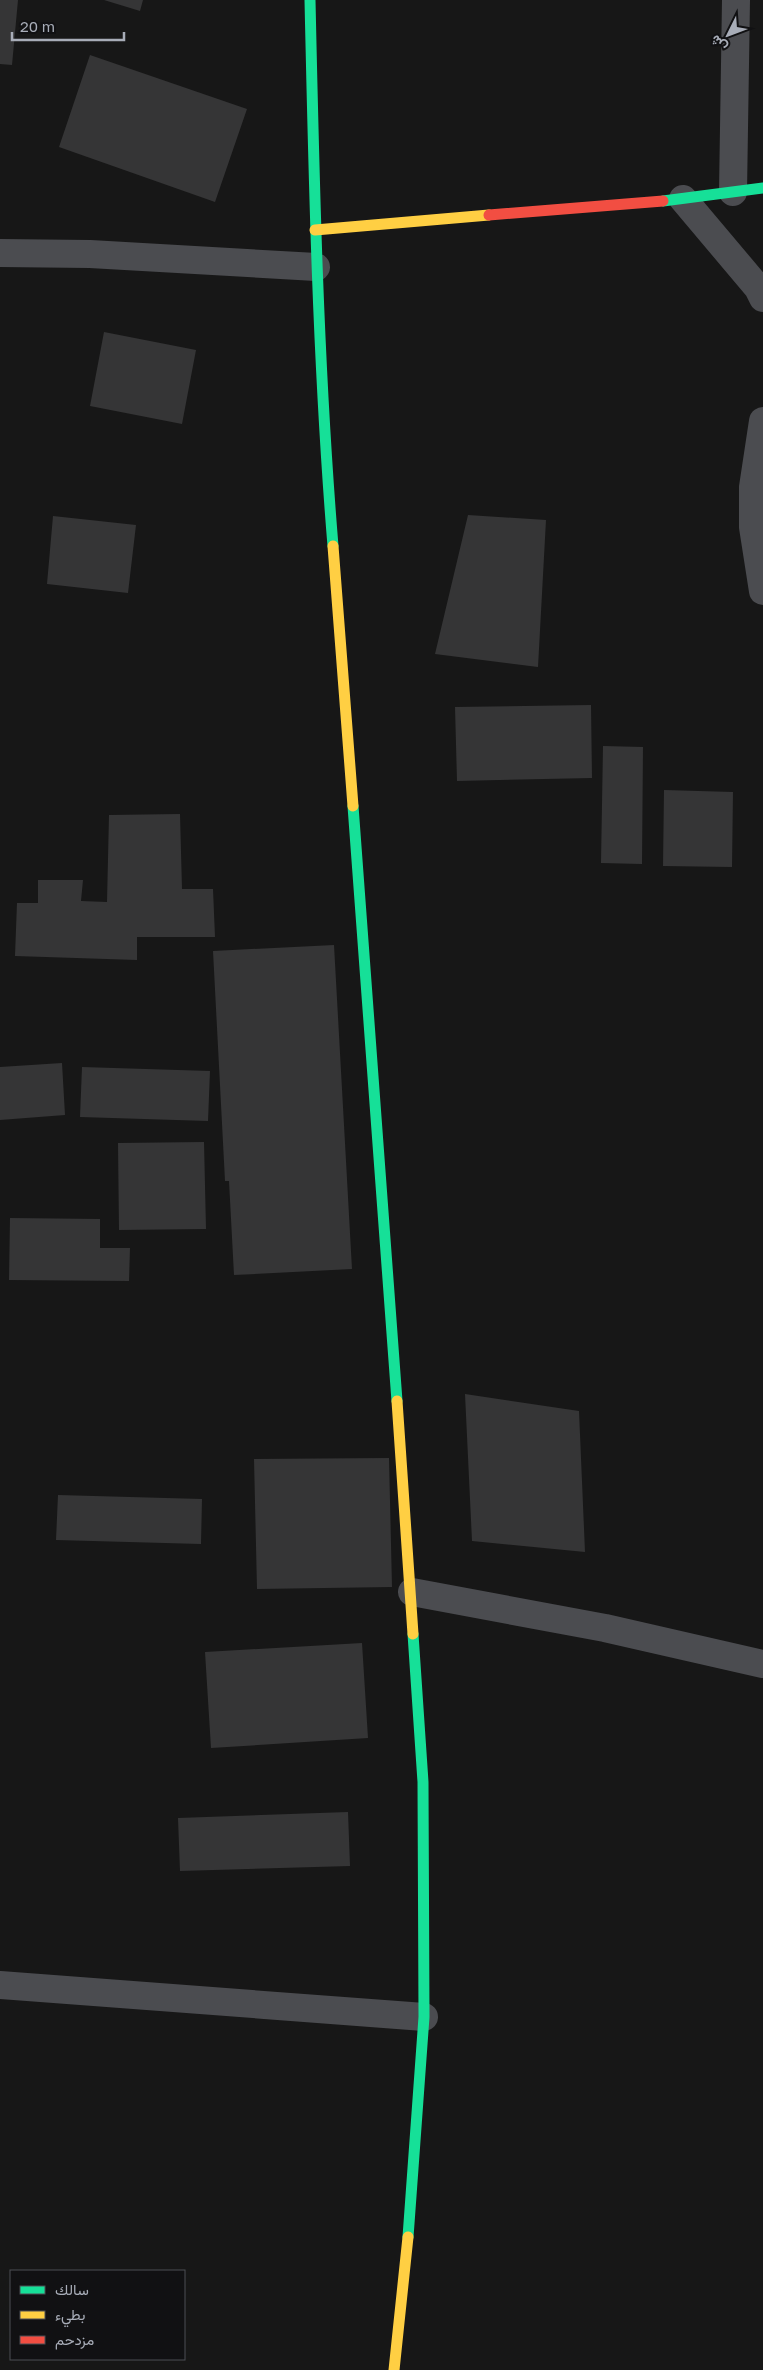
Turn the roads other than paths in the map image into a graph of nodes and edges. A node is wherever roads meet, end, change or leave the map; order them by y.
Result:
1 (310, 0) edge
2 (736, 0) edge
3 (763, 188) edge
4 (733, 192) junction
5 (683, 199) junction
6 (315, 230) junction
7 (0, 253) edge
8 (316, 267) junction
9 (763, 298) edge
10 (763, 421) edge
11 (763, 591) edge
12 (412, 1592) junction
13 (763, 1664) edge
14 (0, 1985) edge
15 (424, 2017) junction
16 (394, 2370) edge

1 - 6 main road
2 - 4 street
3 - 4 main road
4 - 5 main road
5 - 6 main road
5 - 9 street
6 - 8 main road
7 - 8 street
8 - 12 main road
10 - 11 street
12 - 13 street
12 - 15 main road
14 - 15 street
15 - 16 main road

